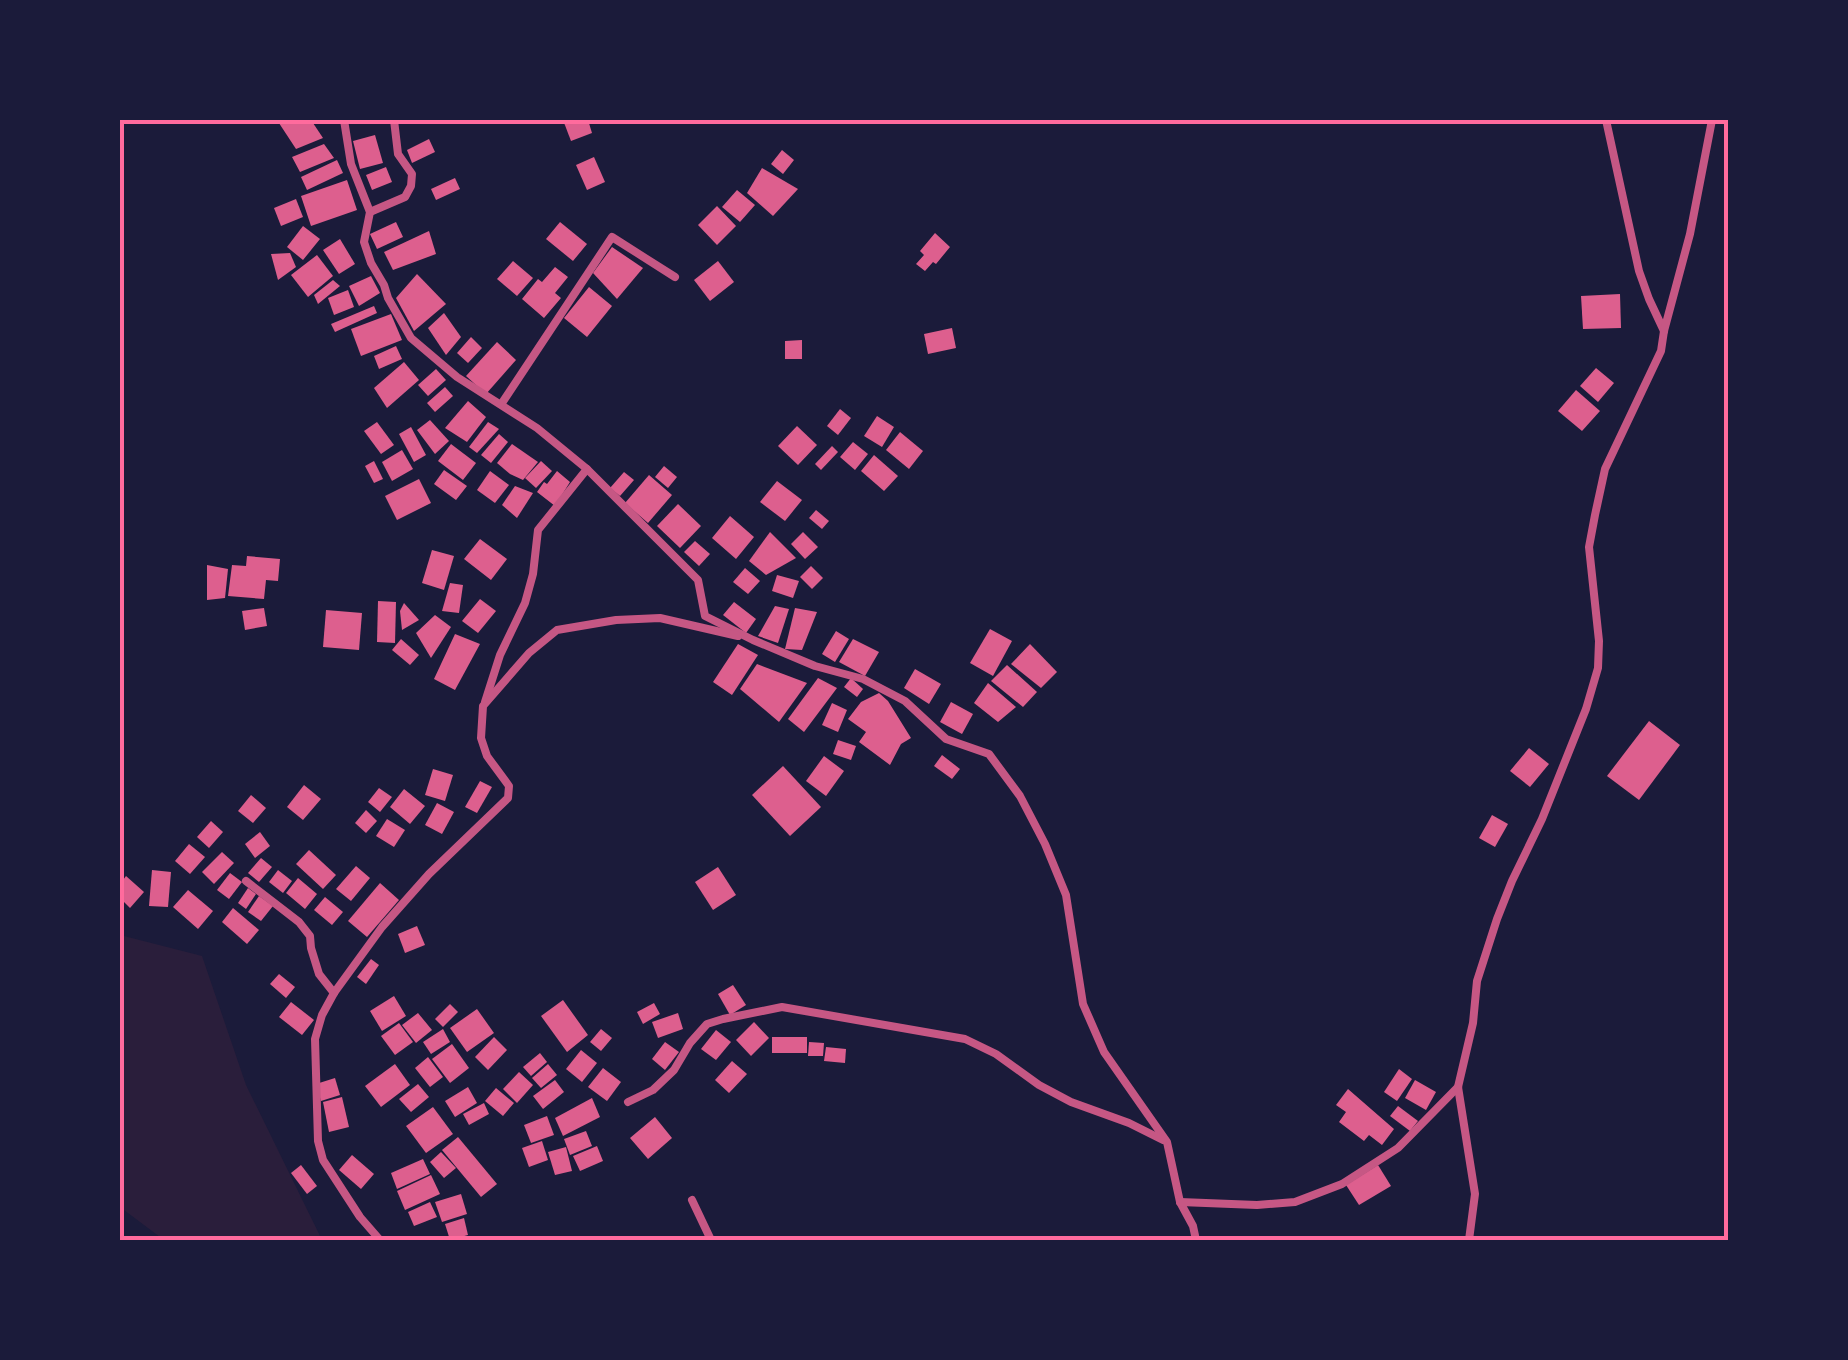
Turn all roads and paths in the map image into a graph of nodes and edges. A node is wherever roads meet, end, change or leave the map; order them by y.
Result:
1 (344, 120) edge
2 (394, 120) edge
3 (1606, 120) edge
4 (1712, 120) edge
5 (370, 212) junction
6 (674, 276) dead end
7 (1664, 331) junction
8 (502, 403) junction
9 (587, 469) junction
10 (752, 640) junction
11 (483, 706) junction
12 (246, 881) dead end
13 (334, 993) junction
14 (1458, 1087) junction
15 (628, 1102) dead end
16 (1167, 1142) junction
17 (692, 1200) dead end
18 (1180, 1202) junction
19 (380, 1240) edge
20 (711, 1240) edge
21 (1196, 1240) edge
22 (1469, 1240) edge

1 - 5 street
2 - 5 street
3 - 7 street
4 - 7 street
5 - 8 street
6 - 8 street
7 - 14 street
8 - 9 street
9 - 10 street
9 - 11 street
10 - 11 street
10 - 16 street
11 - 13 street
12 - 13 street
13 - 19 street
14 - 18 street
14 - 22 street
15 - 16 street
16 - 18 street
17 - 20 street
18 - 21 street

